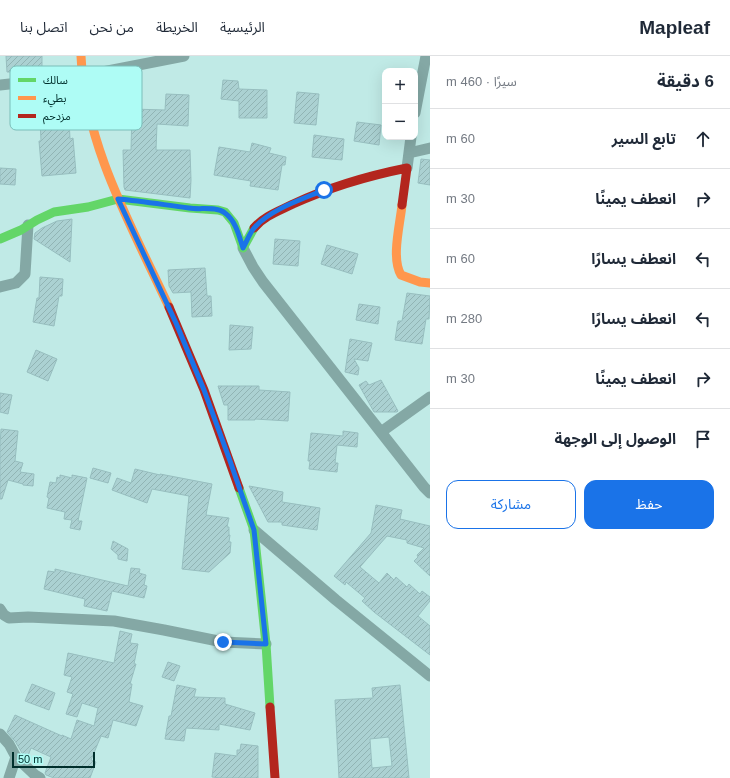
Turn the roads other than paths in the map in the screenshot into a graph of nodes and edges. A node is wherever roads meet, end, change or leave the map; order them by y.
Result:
1 (81, 56) edge
2 (184, 56) edge
3 (426, 56) edge
4 (82, 66) edge
5 (133, 66) edge
6 (10, 84) edge
7 (0, 85) edge
8 (417, 104) edge
9 (93, 130) edge
10 (411, 140) edge
11 (430, 148) edge
12 (409, 153) junction
13 (407, 168) junction
14 (118, 199) junction
15 (28, 226) junction
16 (0, 239) edge
17 (243, 248) junction
18 (430, 283) edge
19 (0, 287) edge
20 (430, 397) edge
21 (381, 432) junction
22 (430, 493) edge
23 (254, 530) junction
24 (0, 609) edge
25 (266, 644) junction
26 (430, 676) edge
27 (0, 734) edge
28 (16, 757) junction
29 (9, 778) edge
30 (40, 778) edge
31 (275, 778) edge

1 - 4 street
2 - 5 street
3 - 8 street
6 - 7 street
9 - 14 street
10 - 12 street
11 - 12 street
12 - 13 street
13 - 17 street
13 - 18 street
14 - 15 street
14 - 17 street
14 - 23 street
15 - 16 street
15 - 19 street
17 - 21 street
20 - 21 street
21 - 22 street
23 - 25 street
23 - 26 street
24 - 25 street
25 - 31 street
27 - 28 street
28 - 29 street
28 - 30 street

